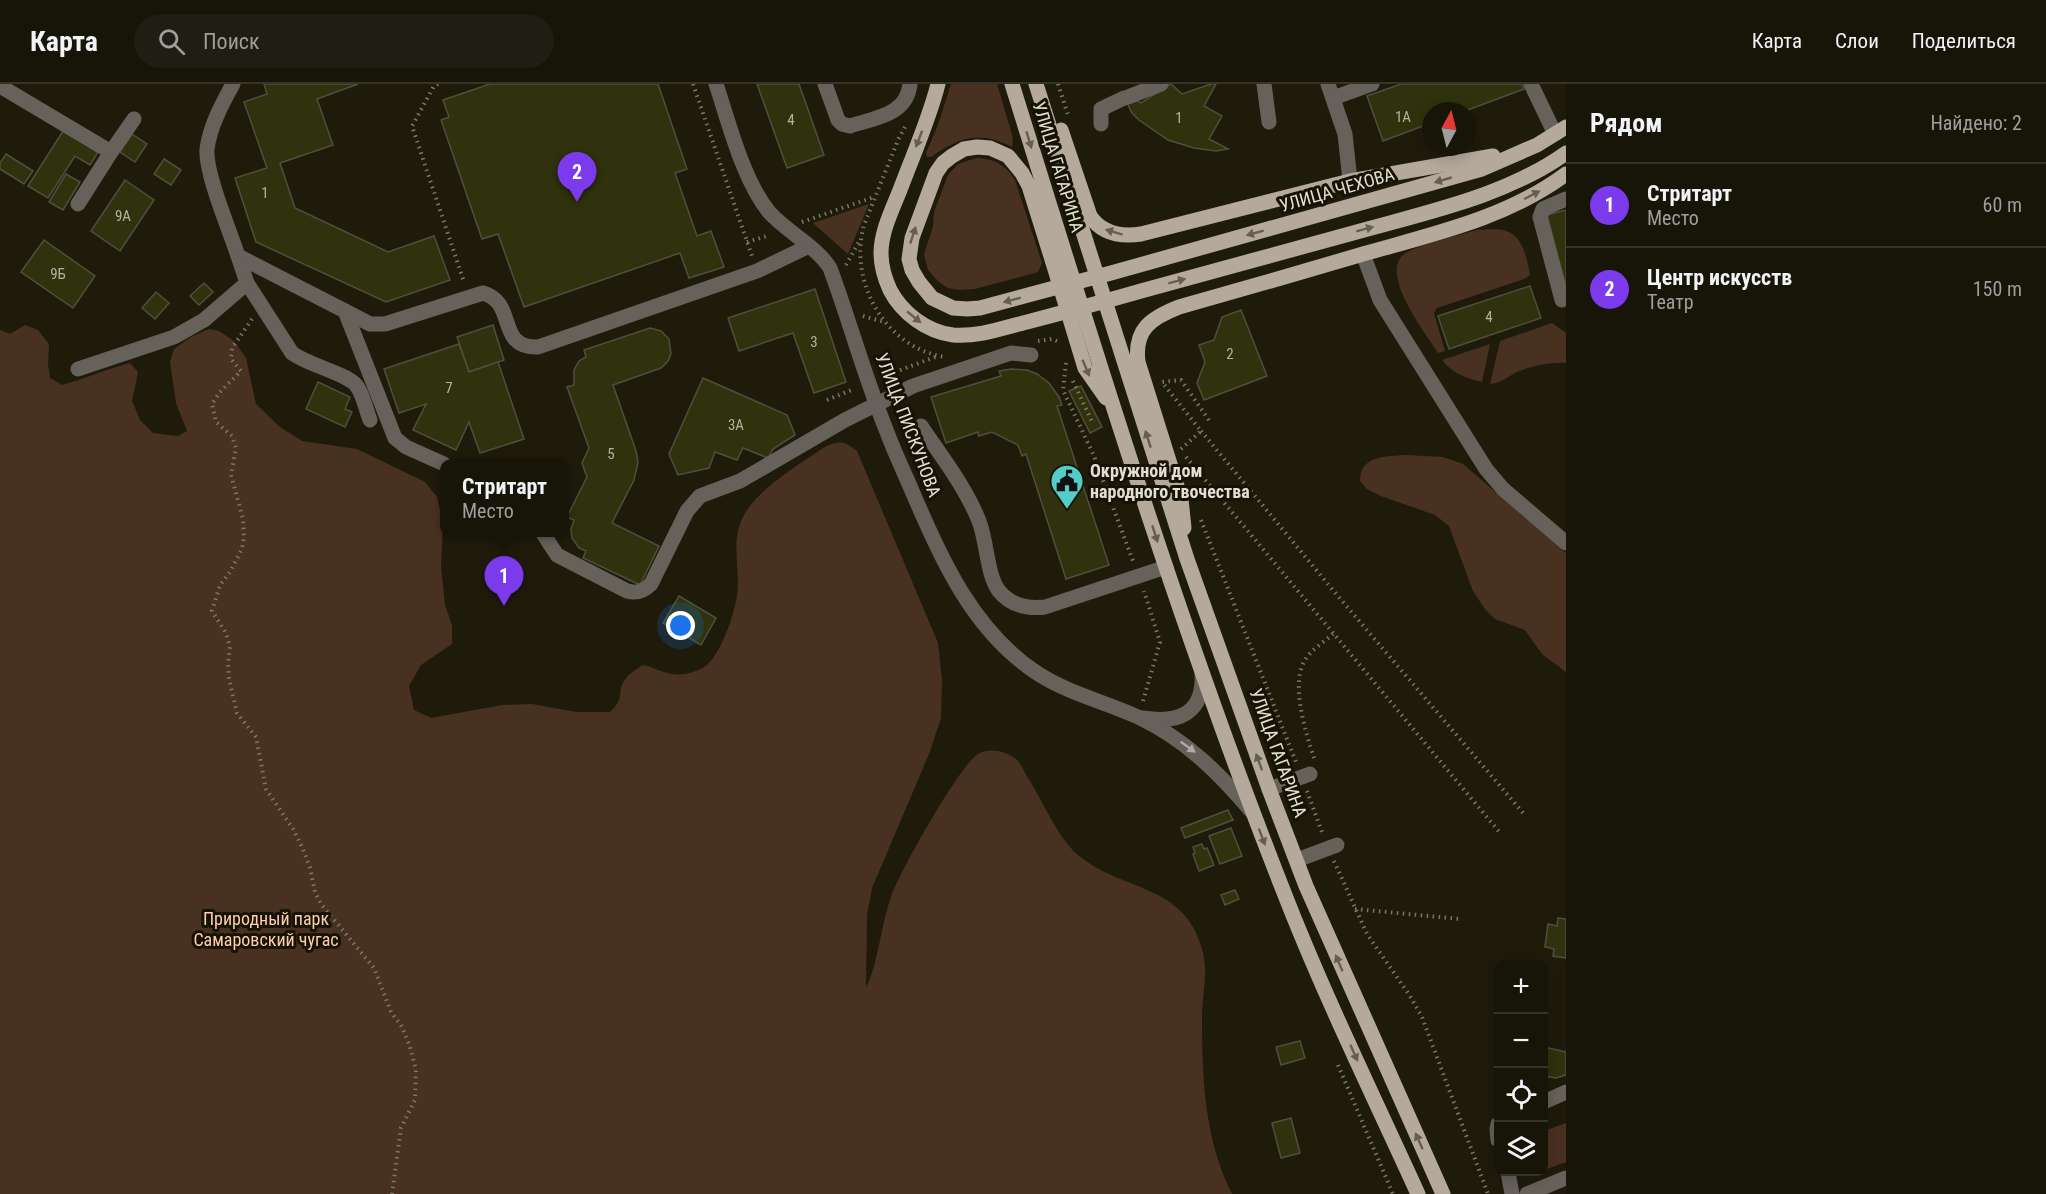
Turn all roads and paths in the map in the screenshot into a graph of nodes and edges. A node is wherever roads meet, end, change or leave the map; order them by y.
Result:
1 (233, 84) edge
2 (438, 84) edge
3 (693, 84) edge
4 (716, 84) edge
5 (825, 84) edge
6 (910, 84) edge
7 (938, 84) edge
8 (1012, 84) edge
9 (1036, 84) edge
10 (1047, 84) edge
11 (1058, 84) edge
12 (1161, 84) edge
13 (1264, 84) edge
14 (1372, 84) edge
15 (1531, 84) edge
16 (0, 86) edge
17 (1330, 91) edge
18 (1045, 112) junction
19 (134, 120) dead end
20 (1071, 122) dead end
21 (1269, 122) dead end
22 (1101, 124) dead end
23 (1561, 130) edge
24 (1537, 145) junction
25 (111, 152) junction
26 (1566, 153) edge
27 (1074, 169) junction
28 (1566, 174) edge
29 (1350, 181) junction
30 (875, 197) dead end
31 (1566, 199) edge
32 (78, 204) dead end
33 (787, 229) junction
34 (860, 239) dead end
35 (747, 242) junction
36 (809, 246) junction
37 (1364, 254) junction
38 (238, 256) junction
39 (1061, 258) junction
40 (846, 265) dead end
41 (757, 271) junction
42 (247, 284) junction
43 (469, 297) junction
44 (1562, 300) dead end
45 (260, 304) junction
46 (345, 311) junction
47 (863, 316) dead end
48 (884, 322) dead end
49 (1055, 340) dead end
50 (1062, 346) dead end
51 (1031, 355) dead end
52 (939, 356) dead end
53 (1066, 360) dead end
54 (78, 369) dead end
55 (1159, 371) dead end
56 (881, 380) dead end
57 (1162, 382) junction
58 (1075, 389) dead end
59 (1165, 393) dead end
60 (877, 404) junction
61 (369, 420) dead end
62 (1211, 423) dead end
63 (1093, 424) dead end
64 (921, 426) dead end
65 (1201, 431) junction
66 (1177, 438) dead end
67 (1180, 449) junction
68 (440, 462) edge
69 (1186, 468) dead end
70 (1199, 513) dead end
71 (545, 537) edge
72 (1566, 543) edge
73 (1187, 559) junction
74 (1166, 567) junction
75 (1139, 576) junction
76 (1333, 634) junction
77 (1202, 674) junction
78 (1143, 702) dead end
79 (1137, 717) junction
80 (1314, 758) dead end
81 (1306, 776) junction
82 (1269, 789) junction
83 (1253, 812) junction
84 (1524, 814) dead end
85 (1501, 834) dead end
86 (1332, 846) junction
87 (1297, 860) junction
88 (1355, 909) junction
89 (1460, 919) dead end
90 (1338, 1064) dead end
91 (1566, 1092) edge
92 (1548, 1100) edge
93 (1509, 1176) edge
94 (1566, 1178) edge
95 (1535, 1192) edge
96 (392, 1194) edge
97 (1393, 1194) edge
98 (1418, 1194) edge
99 (1443, 1194) edge
100 (1488, 1194) edge
101 (1512, 1194) edge

1 - 38 street
2 - 43 path
3 - 35 path
4 - 33 street, УЛИЦА ПИСКУНОВА
5 - 6 street
7 -> 26 main road
8 -> 39 main road, УЛИЦА ГАГАРИНА
9 - 18 main road, УЛИЦА ГАГАРИНА
10 - 27 main road
11 - 20 path
12 - 22 street
13 - 21 street
14 - 17 street
15 - 23 street
16 - 25 street
17 - 29 street
18 - 27 main road
73 -> 18 main road, УЛИЦА ГАГАРИНА
19 - 25 street
23 - 24 main road, УЛИЦА ЧЕХОВА
24 - 29 main road
24 -> 39 main road, УЛИЦА ЧЕХОВА
25 - 32 street
29 -> 27 main road
37 -> 28 main road
30 - 33 path
31 - 44 street
33 - 35 path
33 - 36 street, УЛИЦА ПИСКУНОВА
34 - 40 path
35 - 41 path
36 - 41 street
36 - 60 street, УЛИЦА ПИСКУНОВА
37 - 72 street
37 - 73 main road
38 - 42 street
38 - 46 street
39 -> 74 main road
41 - 43 street
42 - 45 street
42 - 54 street
43 - 46 street
45 - 61 street
45 - 96 path
46 - 68 street
47 - 48 path
49 - 50 path
51 - 60 street
52 - 56 path
53 - 75 path
55 - 57 path
57 - 59 path
57 - 62 path
57 - 65 path
58 - 63 path
60 - 71 street
60 - 79 street, УЛИЦА ПИСКУНОВА
64 - 75 street
65 - 67 path
65 - 84 path
66 - 67 path
67 - 69 path
67 - 76 path
70 - 81 path
82 -> 73 main road, УЛИЦА ГАГАРИНА
74 - 75 street
74 - 77 main road
75 - 78 path
76 - 80 path
76 - 85 path
77 - 79 street, УЛИЦА ПИСКУНОВА
77 - 83 main road
79 -> 83 street, УЛИЦА ПИСКУНОВА
81 - 82 street
81 - 86 path
82 - 87 main road, УЛИЦА ГАГАРИНА
83 -> 98 main road
86 - 87 street
86 - 88 path
99 -> 87 main road, УЛИЦА ГАГАРИНА
88 - 89 path
88 - 100 path
90 - 97 path
91 - 92 street
93 - 101 street
94 - 95 street

